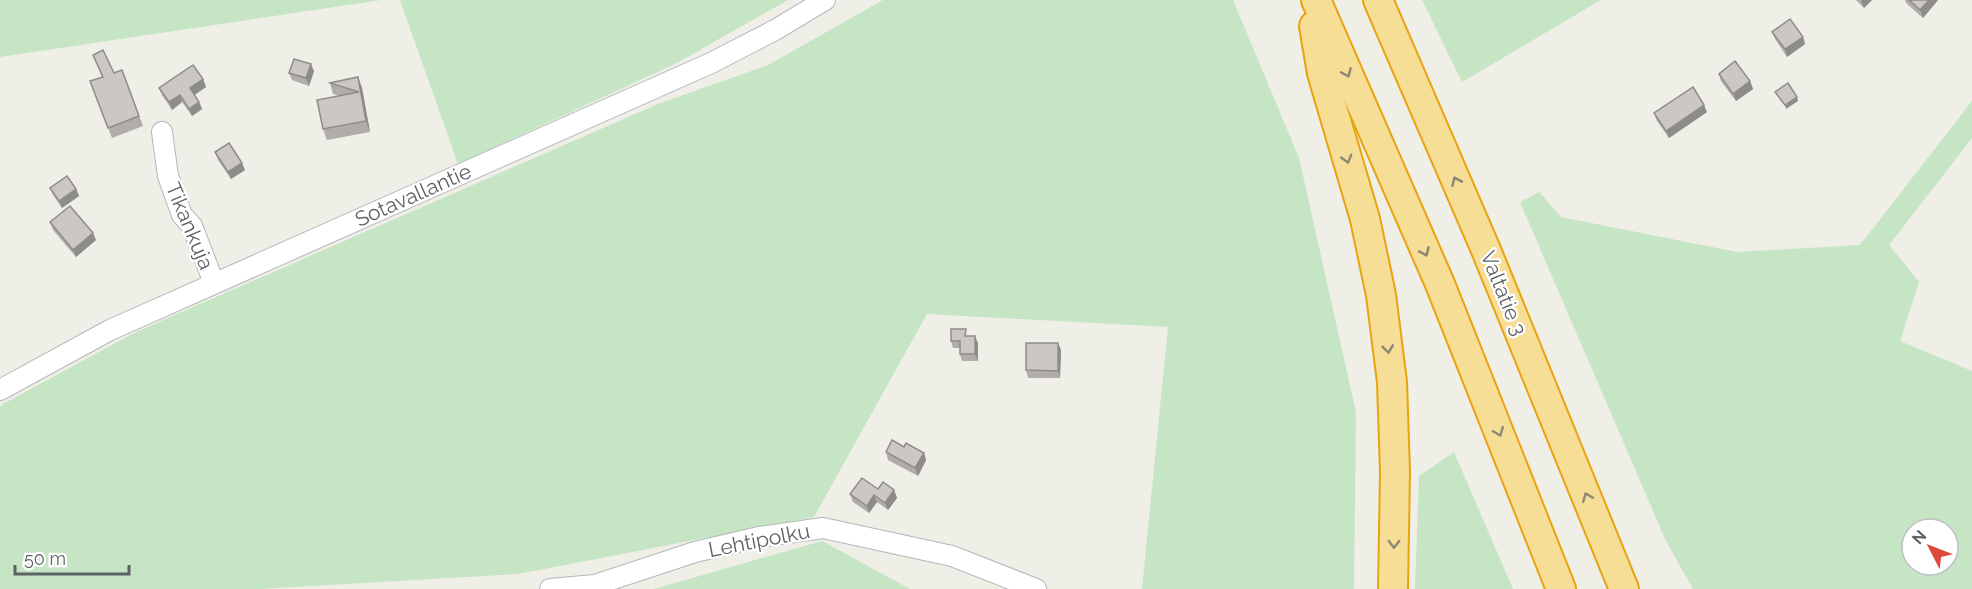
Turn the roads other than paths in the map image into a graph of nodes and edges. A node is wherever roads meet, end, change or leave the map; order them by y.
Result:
1 (825, 0) edge
2 (1310, 0) edge
3 (1316, 0) edge
4 (1377, 0) edge
5 (162, 132) dead end
6 (214, 283) junction
7 (0, 390) edge
8 (1609, 551) junction
9 (550, 589) edge
10 (1036, 589) edge
11 (1393, 589) edge
12 (1561, 589) edge
13 (1624, 589) edge
14 (1639, 589) edge

1 - 6 street, Sotavallantie
2 -> 11 highway
3 -> 12 highway
8 -> 4 highway, Valtatie 3
5 - 6 street, Tikankuja
6 - 7 street, Sotavallantie
8 - 13 highway, Valtatie 3
8 - 14 highway
9 - 10 street, Lehtipolku

